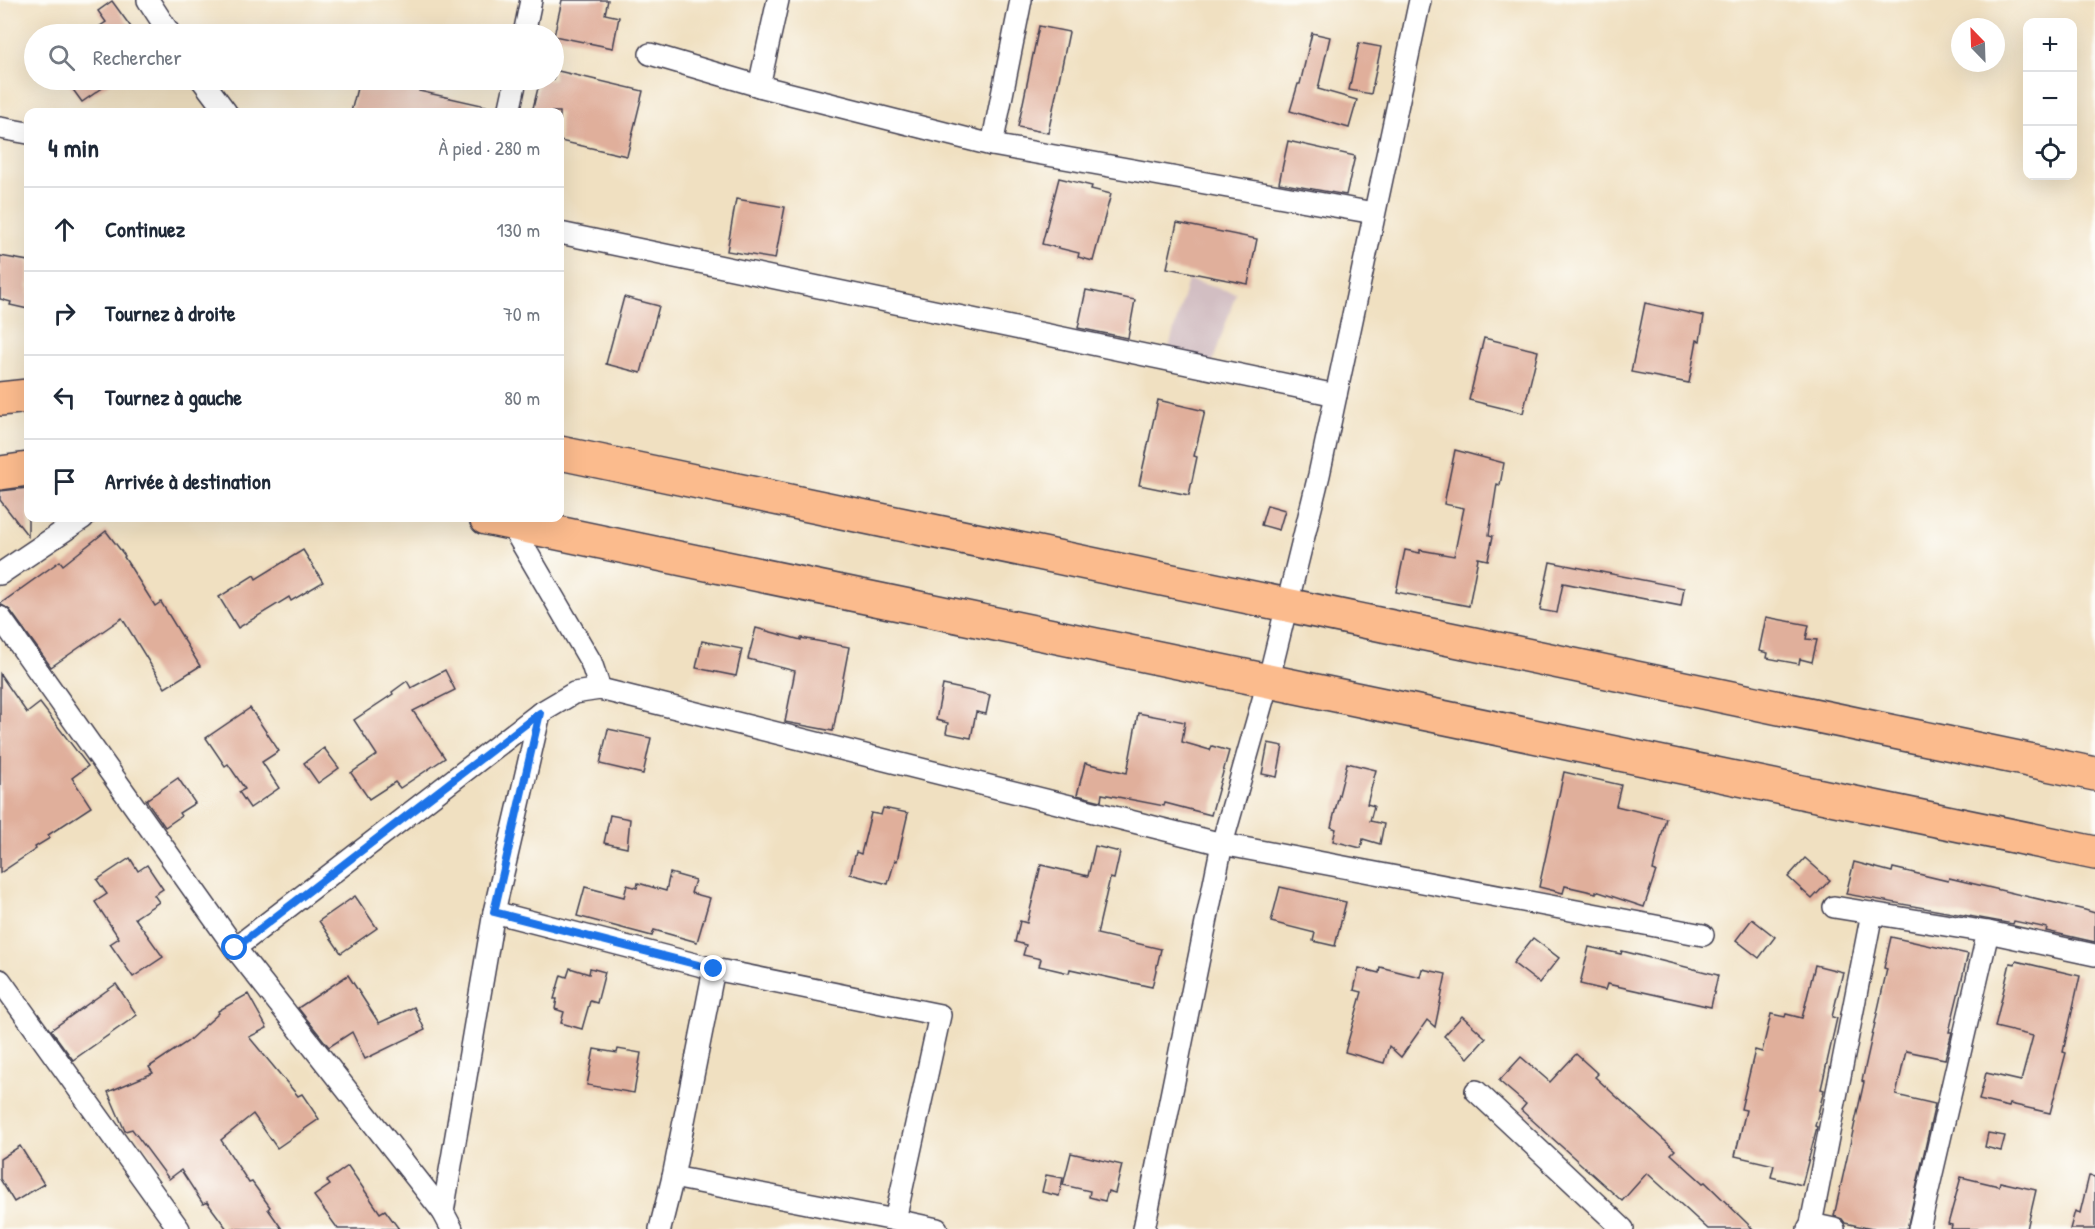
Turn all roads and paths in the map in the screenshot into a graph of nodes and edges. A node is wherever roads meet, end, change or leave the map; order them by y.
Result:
1 (148, 0) edge
2 (531, 0) edge
3 (778, 0) edge
4 (1021, 0) edge
5 (1420, 0) edge
6 (164, 24) edge
7 (526, 24) edge
8 (650, 54) dead end
9 (759, 86) junction
10 (210, 90) edge
11 (514, 90) edge
12 (223, 108) edge
13 (510, 108) edge
14 (0, 129) edge
15 (24, 132) edge
16 (992, 145) junction
17 (1374, 213) junction
18 (564, 234) edge
19 (1336, 395) junction
20 (24, 396) edge
21 (0, 399) edge
22 (564, 454) edge
23 (24, 470) edge
24 (0, 473) edge
25 (77, 522) edge
26 (499, 522) edge
27 (508, 522) edge
28 (0, 574) edge
29 (1288, 605) junction
30 (0, 617) edge
31 (1268, 682) junction
32 (600, 689) junction
33 (540, 713) junction
34 (2095, 774) edge
35 (1222, 844) junction
36 (2095, 853) edge
37 (1834, 907) dead end
38 (494, 912) junction
39 (1872, 913) junction
40 (1988, 932) junction
41 (1703, 935) dead end
42 (235, 948) junction
43 (2095, 955) edge
44 (714, 969) junction
45 (0, 980) edge
46 (1476, 1091) dead end
47 (673, 1177) junction
48 (895, 1220) junction
49 (447, 1221) edge
50 (1810, 1227) edge
51 (179, 1229) edge
52 (660, 1229) edge
53 (937, 1229) edge
54 (1144, 1229) edge
55 (1623, 1229) edge
56 (1834, 1229) edge
57 (1919, 1229) edge

1 - 6 street
2 - 7 street
3 - 9 street
4 - 16 street
5 - 17 street
8 - 9 street
9 - 16 street
10 - 12 street
11 - 13 street
14 - 15 street
16 - 17 street
17 - 19 street
18 - 19 street
19 - 29 street
20 - 21 highway
22 - 29 highway
23 - 24 highway
25 - 28 street
26 - 32 street
27 - 31 highway
29 - 31 street
29 - 34 highway
30 - 42 street
31 - 35 street
31 - 36 highway
32 - 33 street
32 - 35 street
33 - 38 street
33 - 42 street
35 - 41 street
35 - 54 street
37 - 39 street
38 - 44 street
38 - 49 street
39 - 40 street
39 - 50 street
40 - 43 street
40 - 57 street
42 - 49 street
44 - 47 street
44 - 48 street
45 - 51 street
46 - 55 street
47 - 48 street
47 - 52 street
48 - 53 street
50 - 56 street

